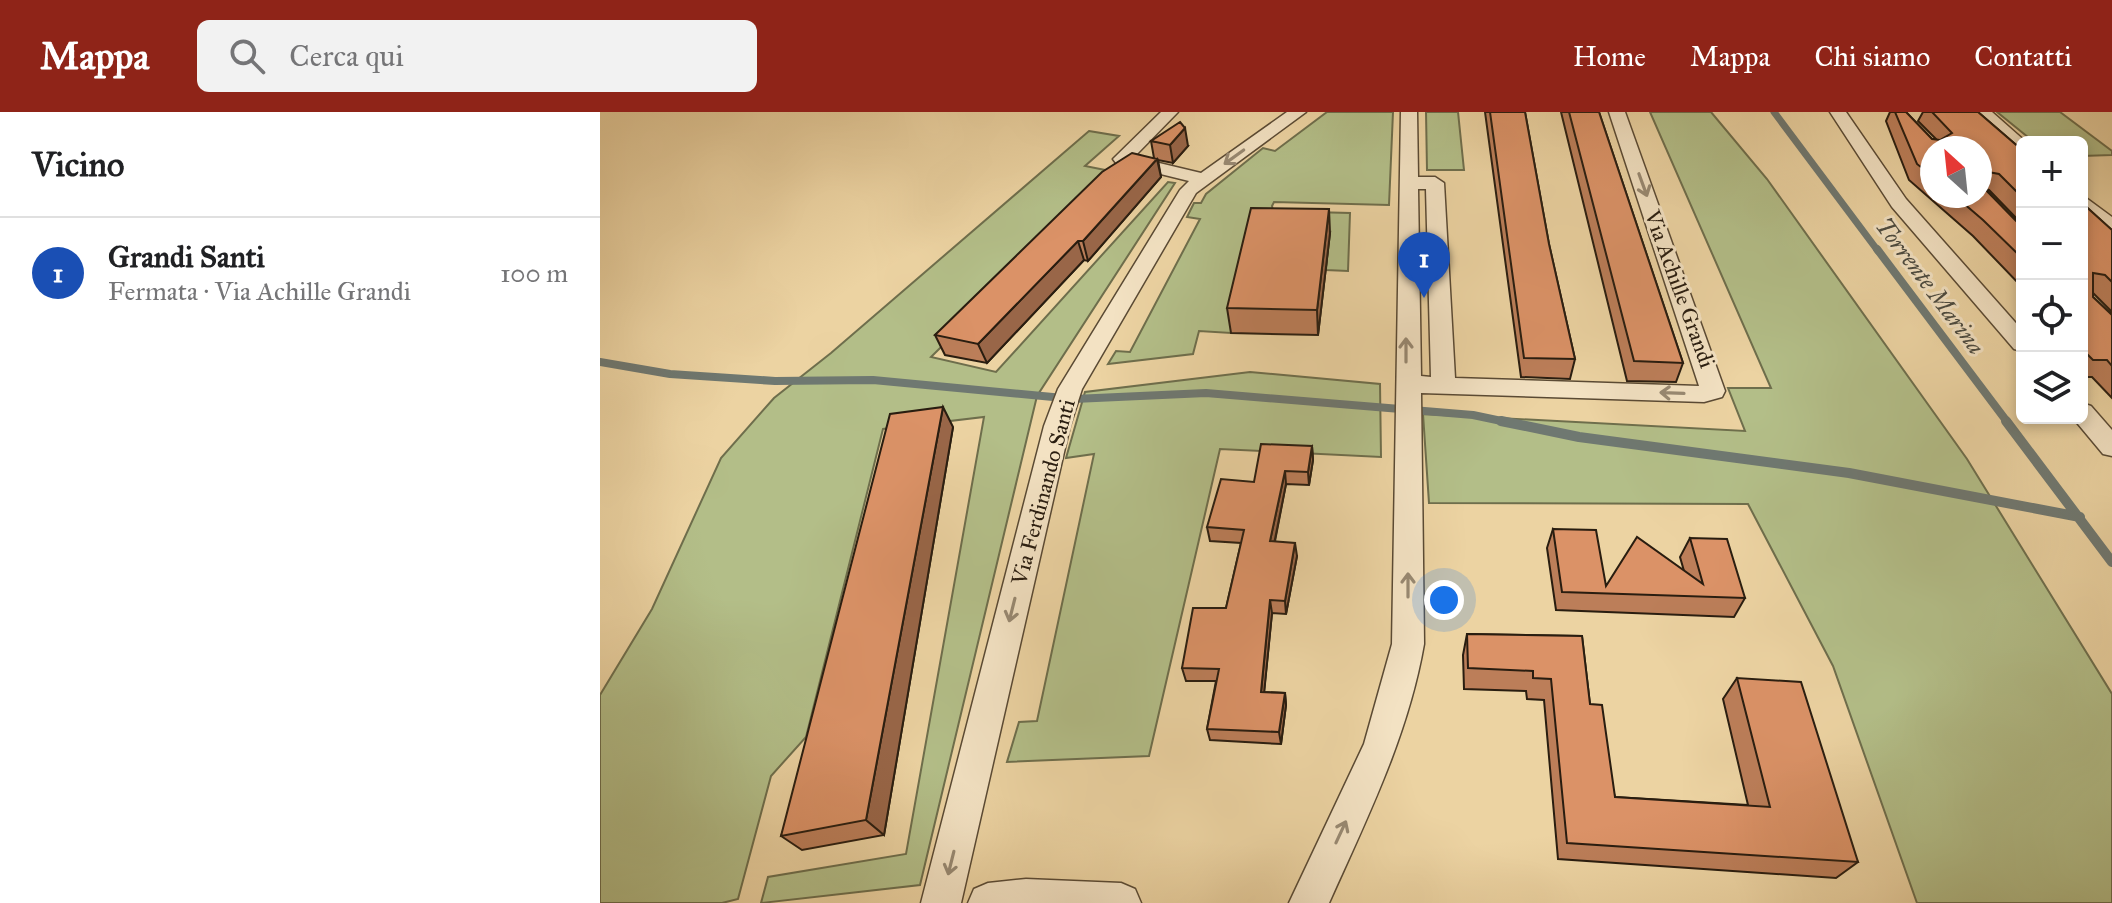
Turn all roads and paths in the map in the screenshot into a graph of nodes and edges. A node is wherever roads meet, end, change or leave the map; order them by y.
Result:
1 (1170, 112) edge
2 (1298, 112) edge
3 (1409, 112) edge
4 (1617, 112) edge
5 (1838, 112) edge
6 (1982, 112) edge
7 (2016, 143) edge
8 (1203, 179) junction
9 (1408, 183) junction
10 (2088, 206) edge
11 (2112, 227) edge
12 (2016, 337) edge
13 (1443, 385) junction
14 (1406, 393) junction
15 (2088, 419) edge
16 (2112, 447) edge
17 (941, 903) edge
18 (988, 903) edge
19 (1121, 903) edge
20 (1309, 903) edge

1 - 8 street
2 -> 8 street, Via Ferdinando Santi
3 - 9 street
4 -> 13 street, Via Achille Grandi
5 - 12 street
6 - 7 street
8 -> 17 street, Via Ferdinando Santi
9 - 13 street
14 -> 9 street
10 - 11 street
13 - 14 street, Via Achille Grandi
20 -> 14 street
15 - 16 street
18 - 19 street

